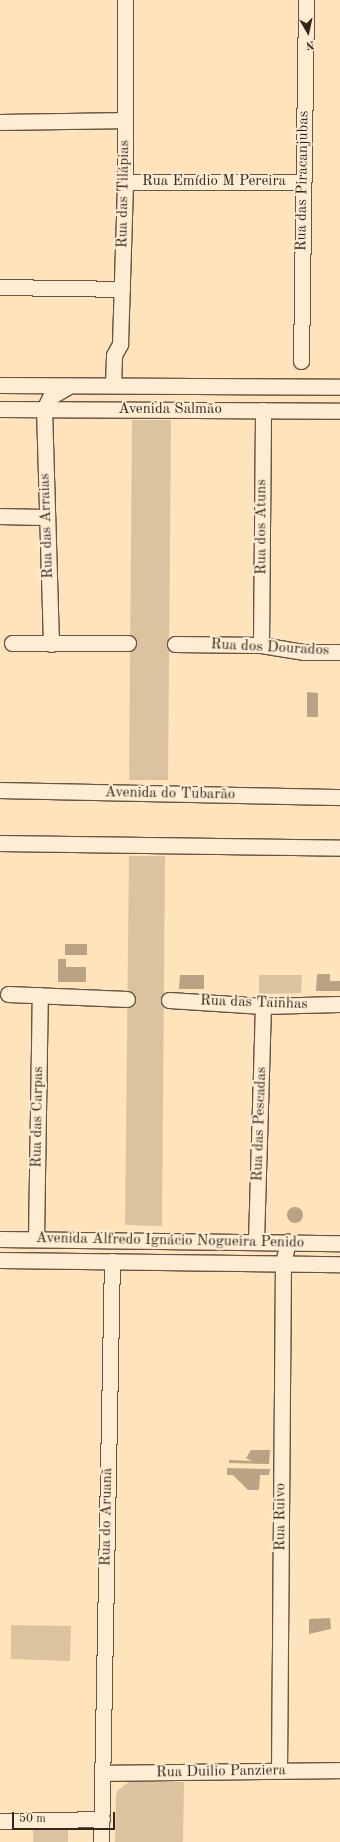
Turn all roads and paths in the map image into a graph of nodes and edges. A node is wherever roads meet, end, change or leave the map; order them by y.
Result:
1 (124, 0) edge
2 (306, 0) edge
3 (124, 120) junction
4 (0, 122) edge
5 (125, 182) junction
6 (303, 182) junction
7 (0, 287) edge
8 (122, 289) junction
9 (301, 361) dead end
10 (0, 385) edge
11 (113, 385) junction
12 (70, 386) junction
13 (340, 387) edge
14 (0, 409) edge
15 (44, 409) junction
16 (263, 410) junction
17 (340, 411) edge
18 (0, 516) edge
19 (47, 517) junction
20 (12, 643) dead end
21 (128, 643) dead end
22 (51, 644) junction
23 (175, 644) dead end
24 (262, 645) junction
25 (340, 652) edge
26 (0, 790) edge
27 (340, 797) edge
28 (0, 843) edge
29 (340, 848) edge
30 (8, 994) dead end
31 (40, 995) junction
32 (127, 999) dead end
33 (169, 1000) dead end
34 (339, 1004) edge
35 (263, 1006) junction
36 (0, 1239) edge
37 (36, 1240) junction
38 (256, 1241) junction
39 (288, 1242) junction
40 (340, 1243) edge
41 (0, 1260) edge
42 (112, 1262) junction
43 (283, 1263) junction
44 (340, 1264) edge
45 (340, 1770) edge
46 (278, 1772) junction
47 (102, 1773) junction
48 (102, 1819) junction
49 (0, 1821) edge
50 (102, 1842) edge

1 - 3 street, Rua das Tilápias
2 - 6 street, Rua das Piracanjubas
3 - 4 street
3 - 5 street, Rua das Tilápias
5 - 6 street, Rua Emídio M Pereira
5 - 8 street, Rua das Tilápias
6 - 9 street, Rua das Piracanjubas
7 - 8 street
8 - 11 street, Rua das Tilápias
10 - 12 street, Avenida Salmão
11 - 12 street, Avenida Salmão
11 - 13 street, Avenida Salmão
12 - 15 street
14 - 15 street, Avenida Salmão
15 - 16 street, Avenida Salmão
15 - 19 street, Rua das Arraias
16 - 17 street, Avenida Salmão
16 - 24 street, Rua dos Atuns
18 - 19 street
19 - 22 street, Rua das Arraias
20 - 22 street
21 - 22 street
23 - 24 street, Rua dos Dourados
24 - 25 street, Rua dos Dourados
26 - 27 street, Avenida do Tubarão
28 - 29 street
30 - 31 street
31 - 32 street
31 - 37 street, Rua das Carpas
33 - 35 street, Rua das Tainhas
34 - 35 street, Rua das Tainhas
35 - 38 street, Rua das Pescadas
36 - 37 street, Avenida Alfredo Ignácio Nogueira Penido
37 - 38 street, Avenida Alfredo Ignácio Nogueira Penido
38 - 39 street, Avenida Alfredo Ignácio Nogueira Penido
39 - 40 street, Avenida Alfredo Ignácio Nogueira Penido
39 - 43 street, Rua Ruivo
41 - 42 street, Avenida Alfredo Ignácio Nogueira Penido
42 - 43 street, Avenida Alfredo Ignácio Nogueira Penido
42 - 47 street, Rua do Aruanã
43 - 44 street, Avenida Alfredo Ignácio Nogueira Penido
43 - 46 street, Rua Ruivo
45 - 46 street, Rua Duilio Panziera
46 - 47 street, Rua Duilio Panziera
47 - 48 street, Rua do Aruanã
48 - 49 street
48 - 50 street, Rua do Aruanã

